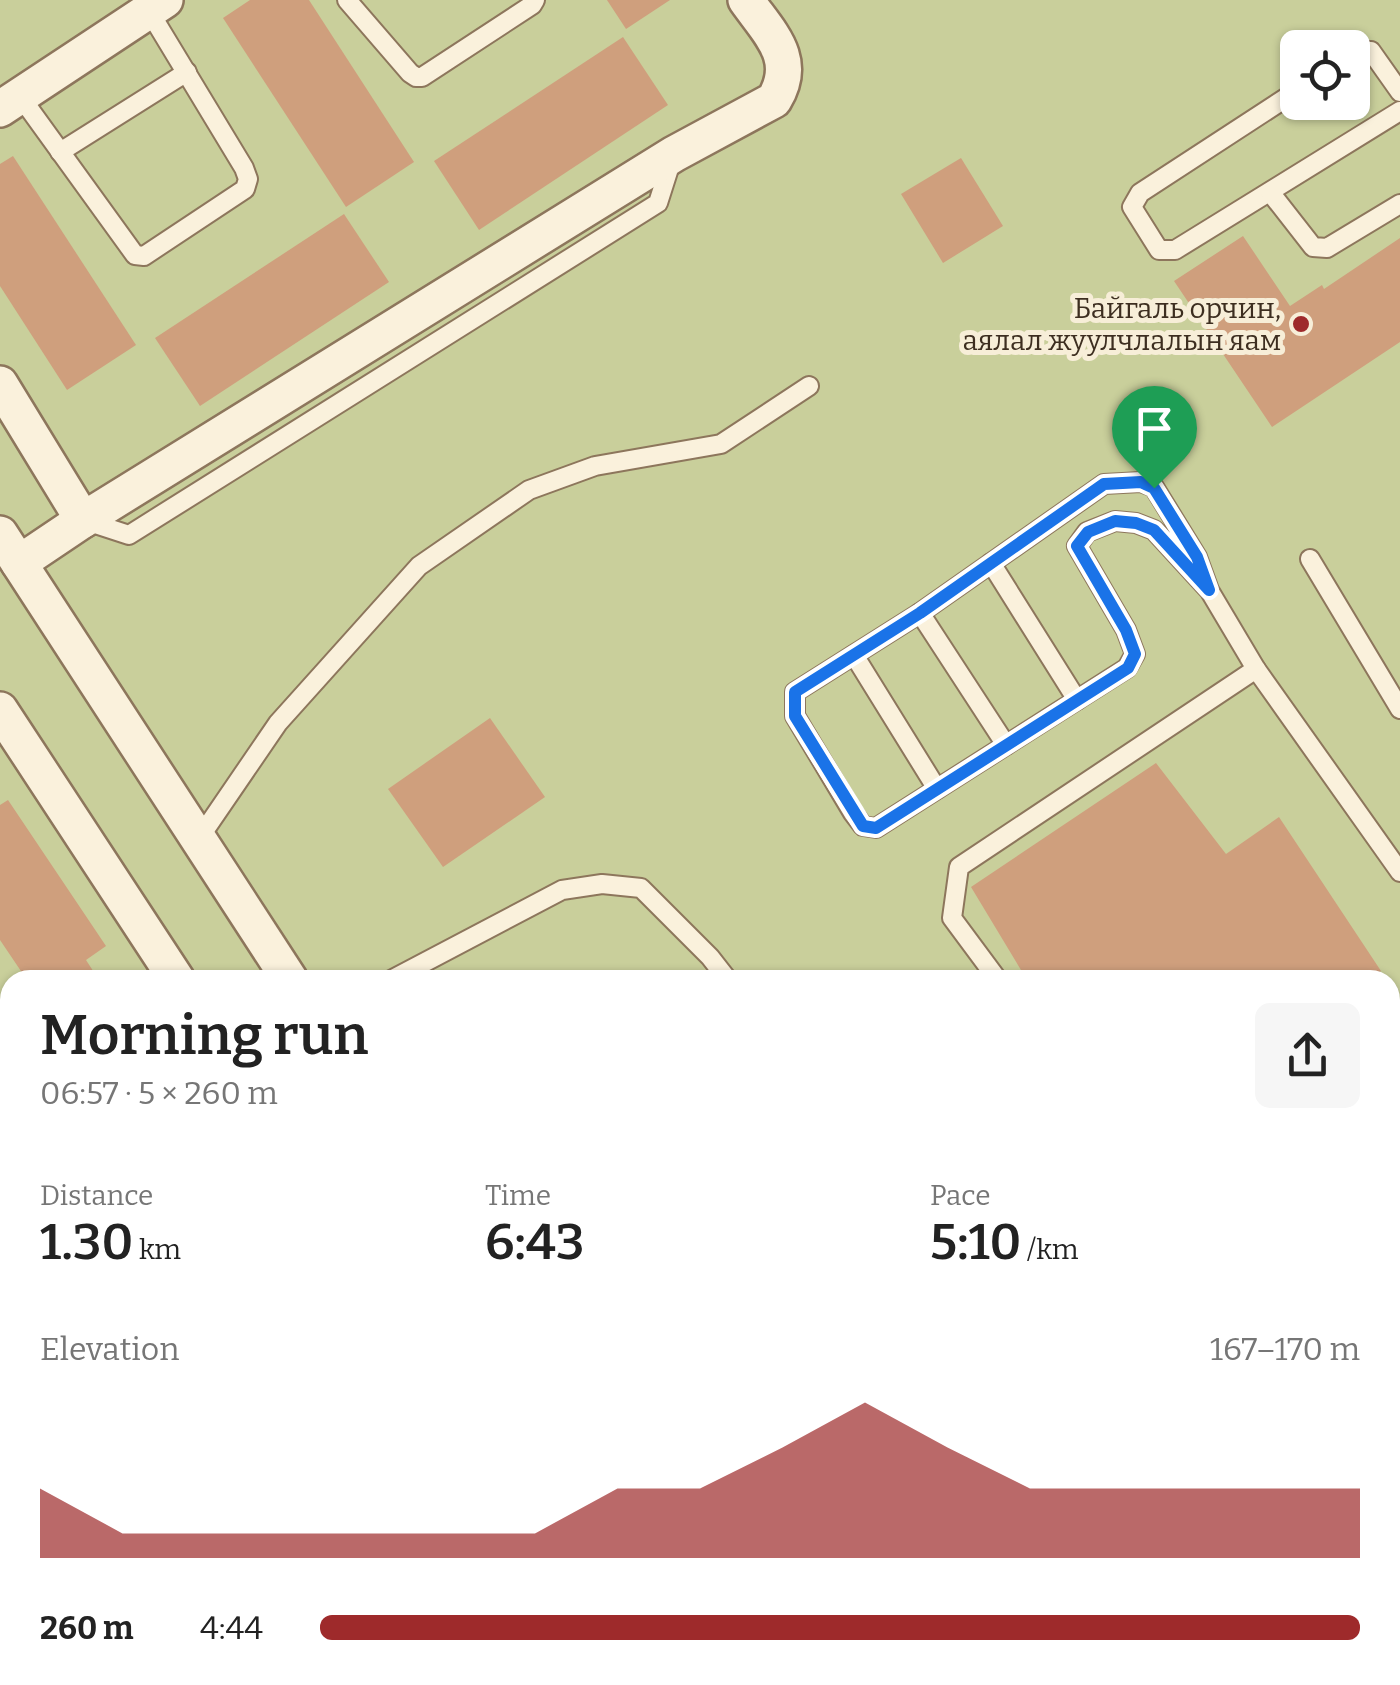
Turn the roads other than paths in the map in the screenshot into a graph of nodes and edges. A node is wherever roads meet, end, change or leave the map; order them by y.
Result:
1 (347, 0) edge
2 (534, 0) edge
3 (746, 0) edge
4 (157, 5) edge
5 (1370, 51) edge
6 (186, 72) junction
7 (1400, 92) edge
8 (10, 102) edge
9 (1280, 102) edge
10 (1400, 111) edge
11 (60, 152) junction
12 (1270, 192) junction
13 (1400, 204) edge
14 (0, 384) edge
15 (809, 386) dead end
16 (83, 520) junction
17 (10, 549) edge
18 (1310, 560) dead end
19 (990, 563) junction
20 (1209, 590) junction
21 (920, 613) junction
22 (854, 655) junction
23 (1256, 669) junction
24 (1077, 700) junction
25 (1400, 709) edge
26 (0, 710) edge
27 (1006, 745) junction
28 (936, 789) junction
29 (198, 840) junction
30 (1400, 872) edge
31 (161, 970) edge
32 (283, 970) edge
33 (409, 970) edge
34 (720, 970) edge
35 (991, 970) edge

1 - 2 lane
3 - 16 street
4 - 6 lane
4 - 8 street
5 - 7 lane
6 - 11 lane
6 - 11 lane
8 - 11 lane
9 - 12 lane
10 - 12 lane
12 - 13 lane
14 - 16 street
15 - 29 lane
16 - 17 street
17 - 29 street
18 - 25 lane
19 - 20 lane
19 - 21 lane
19 - 24 lane
20 - 23 lane
20 - 24 lane
21 - 22 lane
21 - 27 lane
22 - 28 lane
22 - 28 lane
23 - 30 lane
23 - 35 lane
24 - 27 lane
26 - 31 street
27 - 28 lane
29 - 32 street
33 - 34 lane

